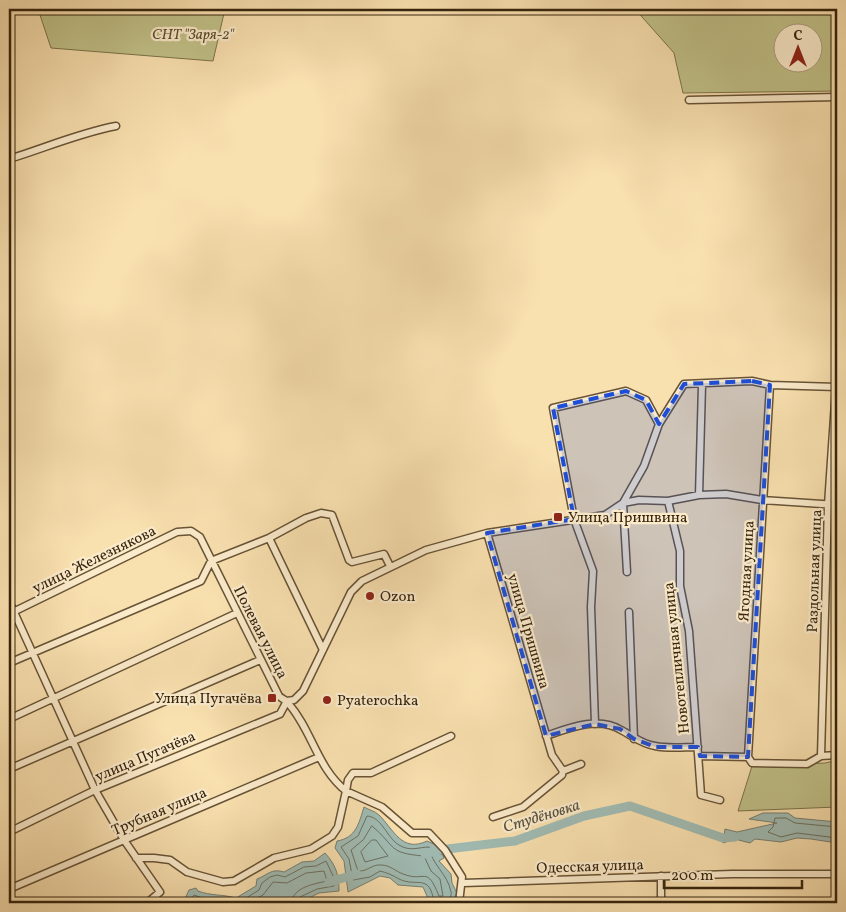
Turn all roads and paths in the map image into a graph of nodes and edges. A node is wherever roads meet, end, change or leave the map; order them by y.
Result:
1 (837, 97) edge
2 (690, 100) dead end
3 (116, 126) dead end
4 (9, 159) edge
5 (702, 385) junction
6 (770, 385) junction
7 (837, 387) edge
8 (659, 424) junction
9 (834, 455) edge
10 (698, 495) junction
11 (762, 500) junction
12 (668, 501) junction
13 (623, 503) junction
14 (828, 505) junction
15 (837, 505) edge
16 (574, 520) junction
17 (190, 531) joint
18 (487, 533) junction
19 (269, 538) junction
20 (211, 561) junction
21 (390, 566) junction
22 (627, 572) dead end
23 (9, 601) edge
24 (11, 612) edge
25 (629, 612) dead end
26 (238, 613) junction
27 (323, 650) junction
28 (32, 652) junction
29 (260, 660) junction
30 (9, 663) edge
31 (53, 700) junction
32 (287, 701) junction
33 (9, 719) edge
34 (594, 724) junction
35 (451, 736) dead end
36 (546, 736) junction
37 (634, 739) junction
38 (72, 741) junction
39 (698, 747) junction
40 (700, 756) junction
41 (821, 756) junction
42 (837, 756) edge
43 (319, 757) junction
44 (748, 757) junction
45 (581, 764) dead end
46 (9, 769) edge
47 (563, 771) junction
48 (96, 790) junction
49 (346, 791) junction
50 (720, 800) dead end
51 (493, 817) dead end
52 (9, 832) edge
53 (124, 840) junction
54 (136, 858) junction
55 (837, 874) edge
56 (661, 876) junction
57 (463, 883) junction
58 (9, 889) edge
59 (146, 903) edge
60 (459, 903) edge
61 (661, 903) edge

1 - 2 street
3 - 4 street
5 - 6 street
5 - 8 street
5 - 10 street
6 - 7 street
6 - 11 street, Ягодная улица
7 - 9 street, Раздольная улица
8 - 13 street
8 - 16 street
9 - 14 street, Раздольная улица
10 - 11 street
10 - 12 street
11 - 14 street
11 - 44 street, Ягодная улица
12 - 13 street
12 - 39 street, Новотепличная улица
13 - 16 street
13 - 22 street
14 - 15 street
14 - 41 street, Раздольная улица
16 - 18 street
16 - 34 street
17 - 20 street, Полевая улица
17 - 24 street, улица Железнякова
18 - 21 street
18 - 36 street, улица Пришвина
19 - 20 street
19 - 21 street
19 - 27 street
20 - 26 street, Полевая улица
20 - 28 street
21 - 27 street
23 - 24 street
24 - 28 street
25 - 37 street
26 - 29 street, Полевая улица
26 - 31 street
27 - 32 street
28 - 30 street
28 - 31 street
29 - 32 street, Полевая улица
29 - 38 street
31 - 33 street
31 - 38 street
32 - 43 street, Полевая улица
32 - 48 street, улица Пугачёва
34 - 36 street
34 - 37 street
35 - 49 street
36 - 47 street, улица Пришвина
37 - 39 street
38 - 46 street
38 - 48 street
39 - 40 street, Новотепличная улица
40 - 44 street
40 - 50 street, Новотепличная улица
41 - 42 street
41 - 44 street
43 - 49 street, Полевая улица
43 - 53 street, Трубная улица
45 - 47 street
47 - 51 street
48 - 52 street, улица Пугачёва
48 - 53 street
49 - 54 street
49 - 57 street
53 - 54 street
53 - 58 street, Трубная улица
54 - 59 street
55 - 56 street, Одесская улица
56 - 57 street, Одесская улица
56 - 61 street
57 - 60 street

